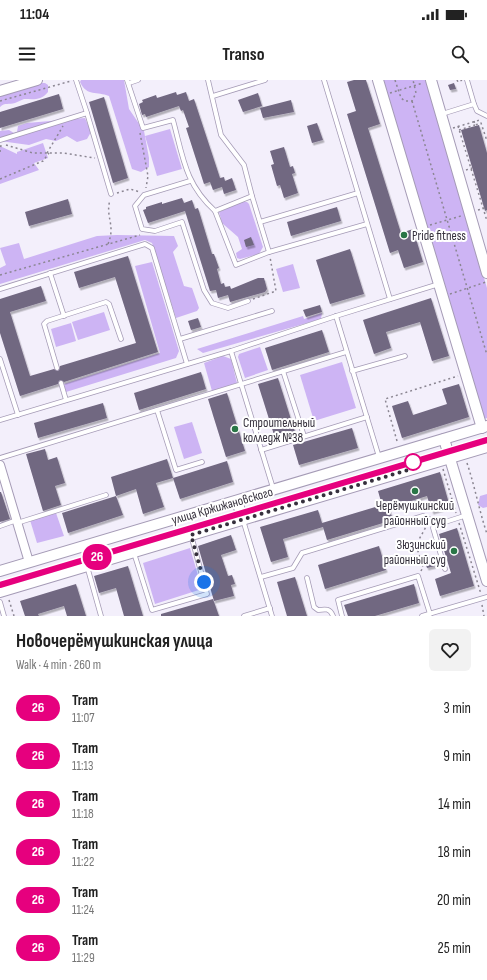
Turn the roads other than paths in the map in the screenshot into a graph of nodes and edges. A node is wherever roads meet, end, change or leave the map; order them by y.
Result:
1 (37, 80) edge
2 (75, 80) edge
3 (138, 80) edge
4 (208, 80) edge
5 (265, 80) edge
6 (324, 80) edge
7 (378, 80) edge
8 (431, 80) edge
9 (467, 80) edge
10 (128, 81) edge
11 (0, 91) edge
12 (213, 96) junction
13 (474, 104) junction
14 (87, 113) junction
15 (441, 114) junction
16 (487, 116) edge
17 (0, 142) edge
18 (190, 181) junction
19 (358, 192) junction
20 (112, 194) road end
21 (252, 196) junction
22 (215, 211) junction
23 (260, 222) junction
24 (367, 224) junction
25 (269, 252) junction
26 (487, 270) edge
27 (50, 273) junction
28 (439, 284) junction
29 (0, 289) edge
30 (390, 298) junction
31 (248, 301) road end
32 (272, 311) dead end
33 (64, 316) junction
34 (336, 316) junction
35 (121, 339) dead end
36 (180, 339) junction
37 (231, 351) junction
38 (346, 352) junction
39 (404, 356) dead end
40 (0, 358) edge
41 (187, 364) junction
42 (57, 368) dead end
43 (283, 371) junction
44 (352, 371) junction
45 (61, 383) dead end
46 (241, 384) junction
47 (66, 400) junction
48 (157, 410) junction
49 (18, 415) junction
50 (367, 417) junction
51 (0, 420) edge
52 (485, 427) edge
53 (304, 436) junction
54 (444, 439) junction
55 (487, 446) edge
56 (261, 450) junction
57 (450, 457) junction
58 (0, 458) edge
59 (380, 459) junction
60 (202, 462) dead end
61 (0, 465) edge
62 (273, 490) junction
63 (106, 495) dead end
64 (237, 501) junction
65 (463, 516) junction
66 (243, 520) junction
67 (17, 521) junction
68 (436, 522) junction
69 (0, 526) edge
70 (191, 535) junction
71 (134, 552) junction
72 (30, 562) junction
73 (87, 565) junction
74 (445, 569) dead end
75 (0, 571) edge
76 (486, 576) edge
77 (261, 577) junction
78 (307, 578) dead end
79 (0, 592) edge
80 (485, 598) edge
81 (0, 602) edge
82 (270, 608) junction
83 (430, 614) junction
84 (4, 616) edge
85 (101, 616) edge
86 (244, 616) edge
87 (272, 616) edge
88 (334, 616) edge
89 (342, 616) edge
90 (422, 616) edge

1 - 11 street
2 - 14 lane
3 - 10 lane
4 - 12 lane
5 - 12 lane
6 - 19 lane
7 - 28 street
8 - 15 street
9 - 13 lane
10 - 18 lane
12 - 21 lane
13 - 15 lane
13 - 16 lane
14 - 17 lane
14 - 20 lane
15 - 26 street
18 - 22 lane
18 - 31 lane
19 - 23 lane
19 - 24 lane
21 - 22 lane
21 - 23 lane
22 - 25 lane
23 - 25 lane
24 - 25 lane
24 - 30 lane
27 - 29 lane
27 - 33 lane
27 - 36 lane
28 - 30 lane
28 - 52 street
30 - 34 lane
32 - 36 lane
33 - 35 lane
33 - 42 lane
34 - 37 lane
34 - 38 lane
36 - 41 lane
37 - 41 lane
37 - 46 lane
38 - 43 lane
38 - 44 lane
39 - 44 lane
40 - 49 lane
41 - 47 lane
43 - 46 lane
43 - 53 lane
44 - 50 lane
45 - 47 lane
46 - 48 lane
46 - 56 lane
47 - 49 lane
48 - 58 lane
48 - 60 lane
49 - 51 lane
50 - 53 lane
50 - 59 lane
52 - 54 street, улица Кржижановского
53 - 56 lane
54 - 57 street
54 - 59 street, улица Кржижановского
55 - 57 street, улица Кржижановского
56 - 62 lane
57 - 65 street
57 - 66 street, улица Кржижановского
59 - 62 street, улица Кржижановского
61 - 67 street
62 - 64 street, улица Кржижановского
63 - 67 lane
64 - 66 street
64 - 72 street, улица Кржижановского
65 - 68 lane
65 - 76 street
66 - 70 street, улица Кржижановского
66 - 77 lane
67 - 69 lane
67 - 72 street
68 - 74 lane
68 - 77 lane
70 - 71 street, улица Кржижановского
70 - 71 lane
71 - 73 street, улица Кржижановского
72 - 75 street, улица Кржижановского
73 - 79 street, улица Кржижановского
73 - 85 lane
77 - 82 lane
78 - 88 lane
80 - 83 lane
81 - 84 lane
82 - 86 lane
82 - 87 lane
83 - 89 lane
83 - 90 lane

